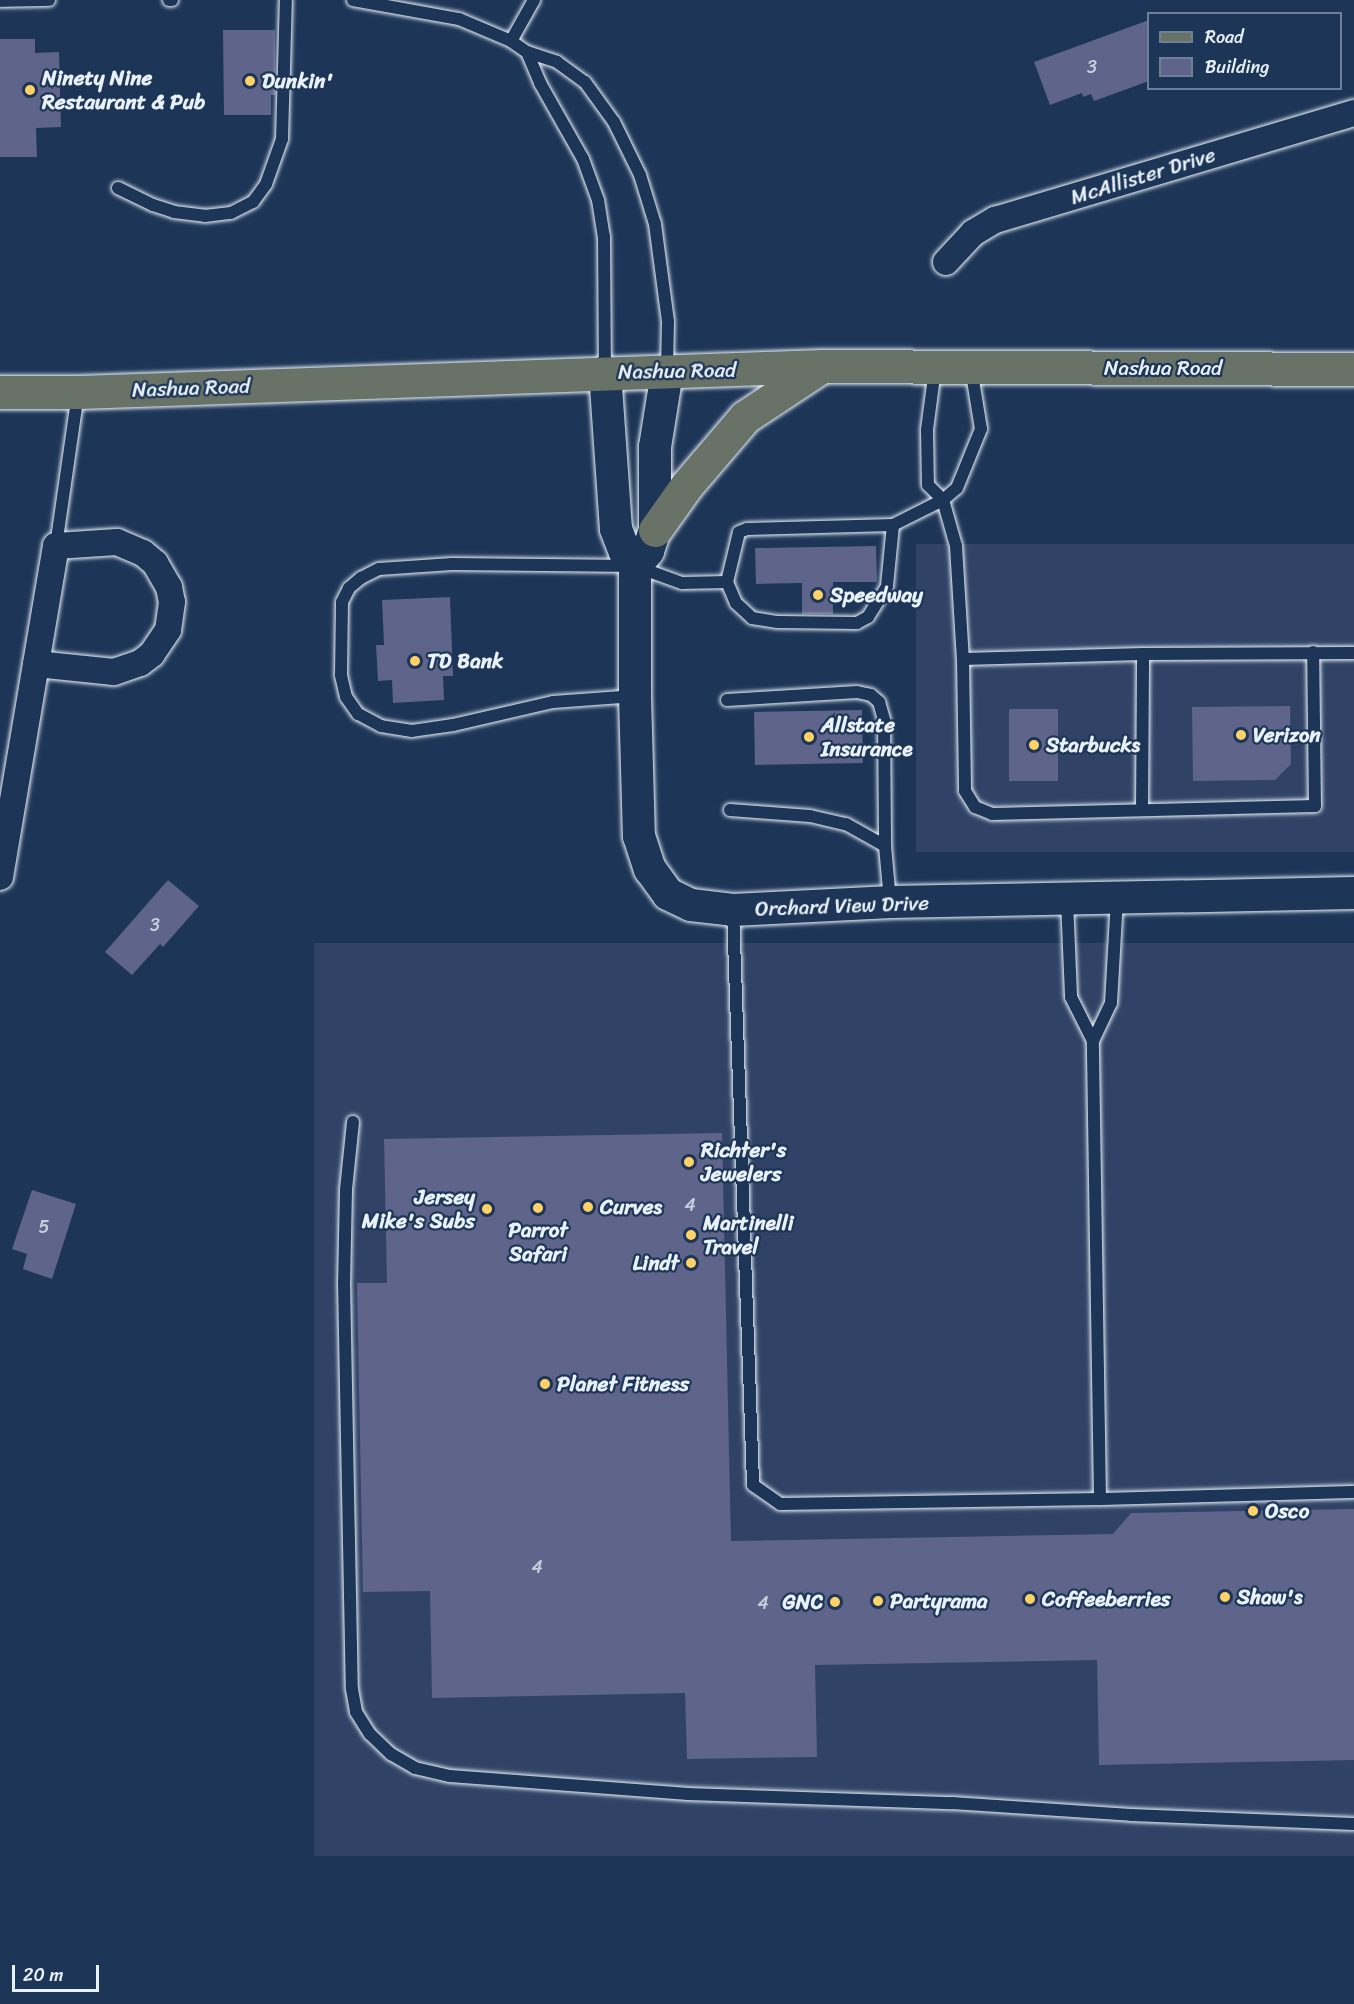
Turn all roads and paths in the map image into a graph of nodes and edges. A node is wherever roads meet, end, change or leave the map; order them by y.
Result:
1 (49, 0) edge
2 (286, 0) edge
3 (353, 0) edge
4 (534, 0) edge
5 (0, 1) edge
6 (511, 42) junction
7 (527, 52) junction
8 (1354, 113) edge
9 (118, 188) dead end
10 (946, 262) dead end
11 (935, 365) junction
12 (822, 366) junction
13 (971, 366) junction
14 (1354, 369) edge
15 (605, 372) junction
16 (667, 372) junction
17 (0, 392) edge
18 (79, 392) junction
19 (943, 500) junction
20 (893, 525) junction
21 (655, 530) junction
22 (56, 546) junction
23 (635, 566) junction
24 (727, 582) junction
25 (1313, 652) junction
26 (1354, 653) edge
27 (1143, 654) junction
28 (963, 659) junction
29 (36, 664) junction
30 (635, 696) junction
31 (727, 700) dead end
32 (730, 810) dead end
33 (1142, 810) junction
34 (885, 846) junction
35 (0, 877) edge
36 (1354, 893) edge
37 (1117, 899) junction
38 (1067, 900) junction
39 (891, 902) junction
40 (733, 910) junction
41 (1093, 1041) junction
42 (353, 1122) dead end
43 (1354, 1492) edge
44 (1100, 1499) junction
45 (1354, 1824) edge

1 - 5 lane
2 - 9 lane
3 - 6 lane
4 - 6 lane
6 - 7 lane
7 - 15 lane
7 - 16 lane
8 - 10 street, McAllister Drive
11 - 12 main road, Nashua Road
11 - 13 main road, Nashua Road
11 - 19 lane
12 - 16 main road, Nashua Road
12 - 21 main road
13 - 14 main road, Nashua Road
13 - 19 lane
15 - 16 main road, Nashua Road
15 - 18 main road, Nashua Road
15 - 23 street, Orchard View Drive
16 - 21 street
17 - 18 main road, Nashua Road
18 - 22 lane
19 - 20 lane
19 - 28 lane
20 - 24 lane
20 - 24 lane
21 - 23 street
22 - 29 street
22 - 29 street
23 - 24 lane
23 - 30 street, Orchard View Drive
23 - 30 lane
25 - 26 lane
25 - 27 lane
25 - 33 lane
27 - 28 lane
27 - 33 lane
28 - 33 lane
29 - 35 street
30 - 40 street, Orchard View Drive
31 - 34 lane
32 - 34 lane
34 - 39 lane
36 - 37 street, Orchard View Drive
37 - 38 street, Orchard View Drive
37 - 41 lane
38 - 39 street, Orchard View Drive
38 - 41 lane
39 - 40 street, Orchard View Drive
40 - 44 lane
41 - 44 lane
42 - 45 lane
43 - 44 lane

